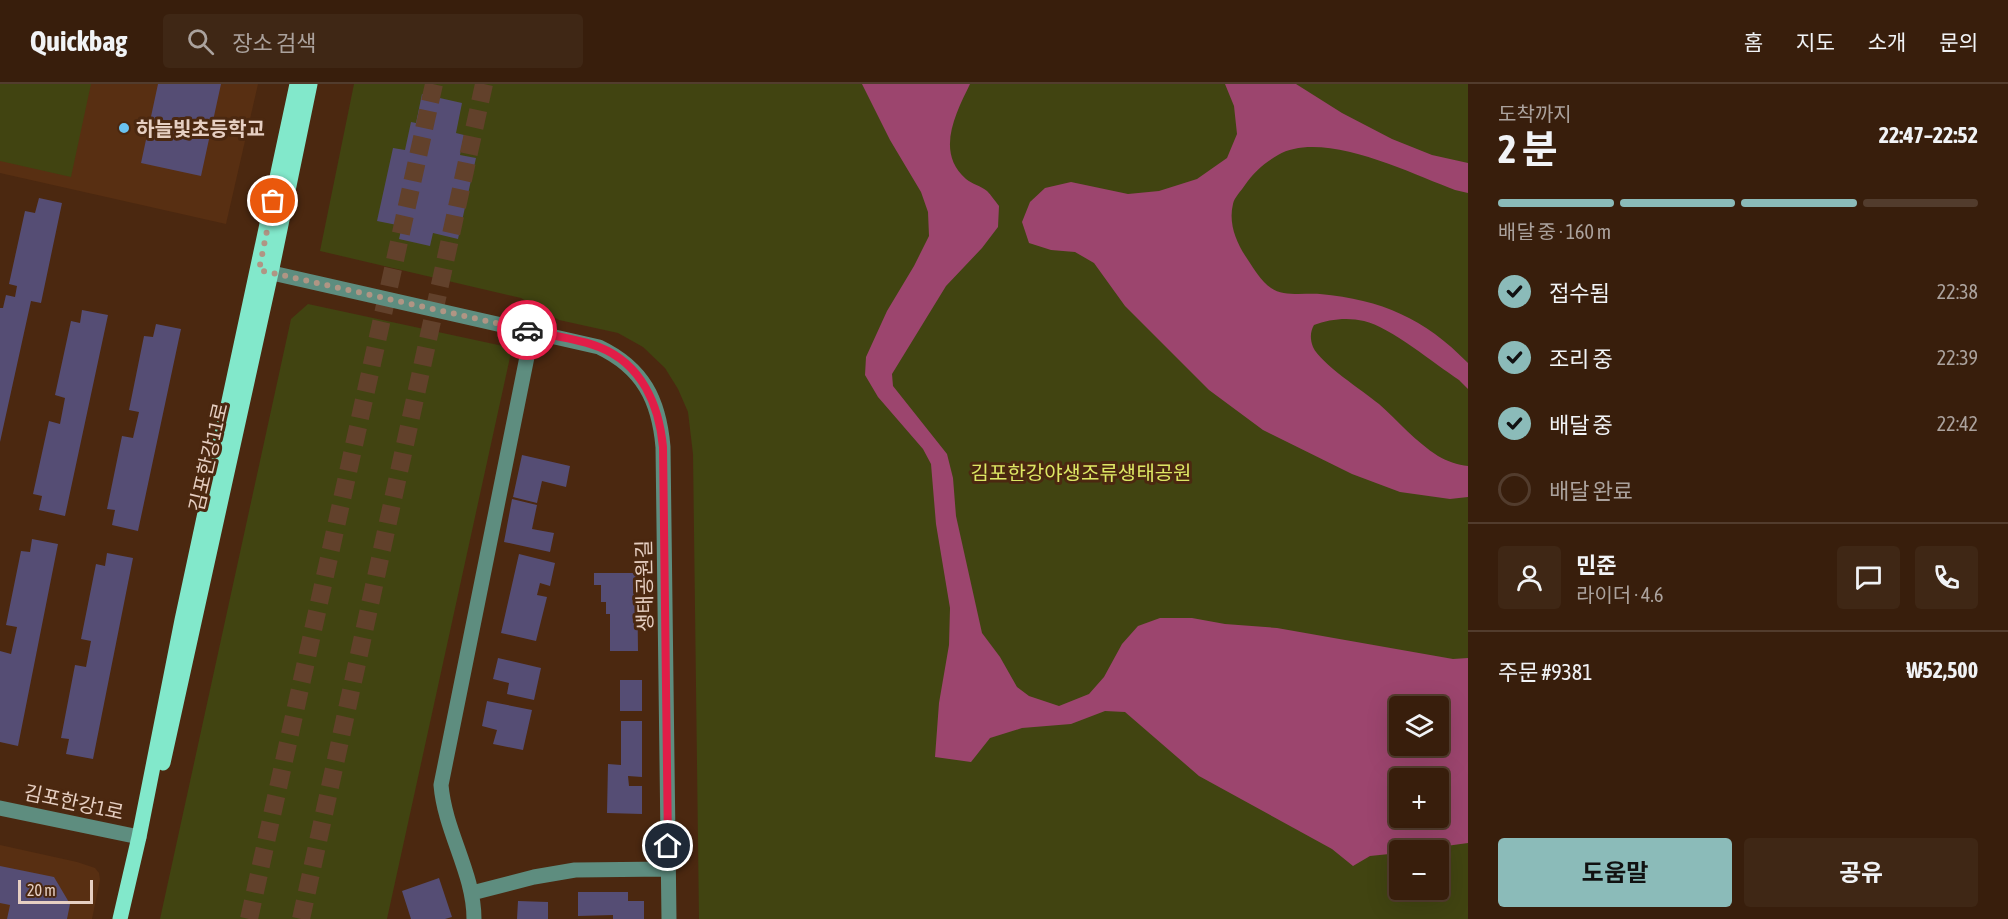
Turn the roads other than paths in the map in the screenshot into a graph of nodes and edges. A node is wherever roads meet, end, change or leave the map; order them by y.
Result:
1 (297, 84) edge
2 (310, 84) edge
3 (265, 272) junction
4 (532, 332) junction
5 (0, 808) edge
6 (139, 837) junction
7 (668, 869) junction
8 (472, 893) junction
9 (120, 919) edge
10 (474, 919) edge
11 (669, 919) edge

1 - 3 main road, 김포한강11로
2 - 3 main road, 김포한강11로
3 - 4 street, 생태공원길
3 - 6 main road, 김포한강11로
4 - 7 street, 생태공원길
4 - 8 street
5 - 6 street, 김포한강1로
6 - 9 main road, 김포한강11로
7 - 8 street
7 - 11 street, 생태공원길
8 - 10 street

